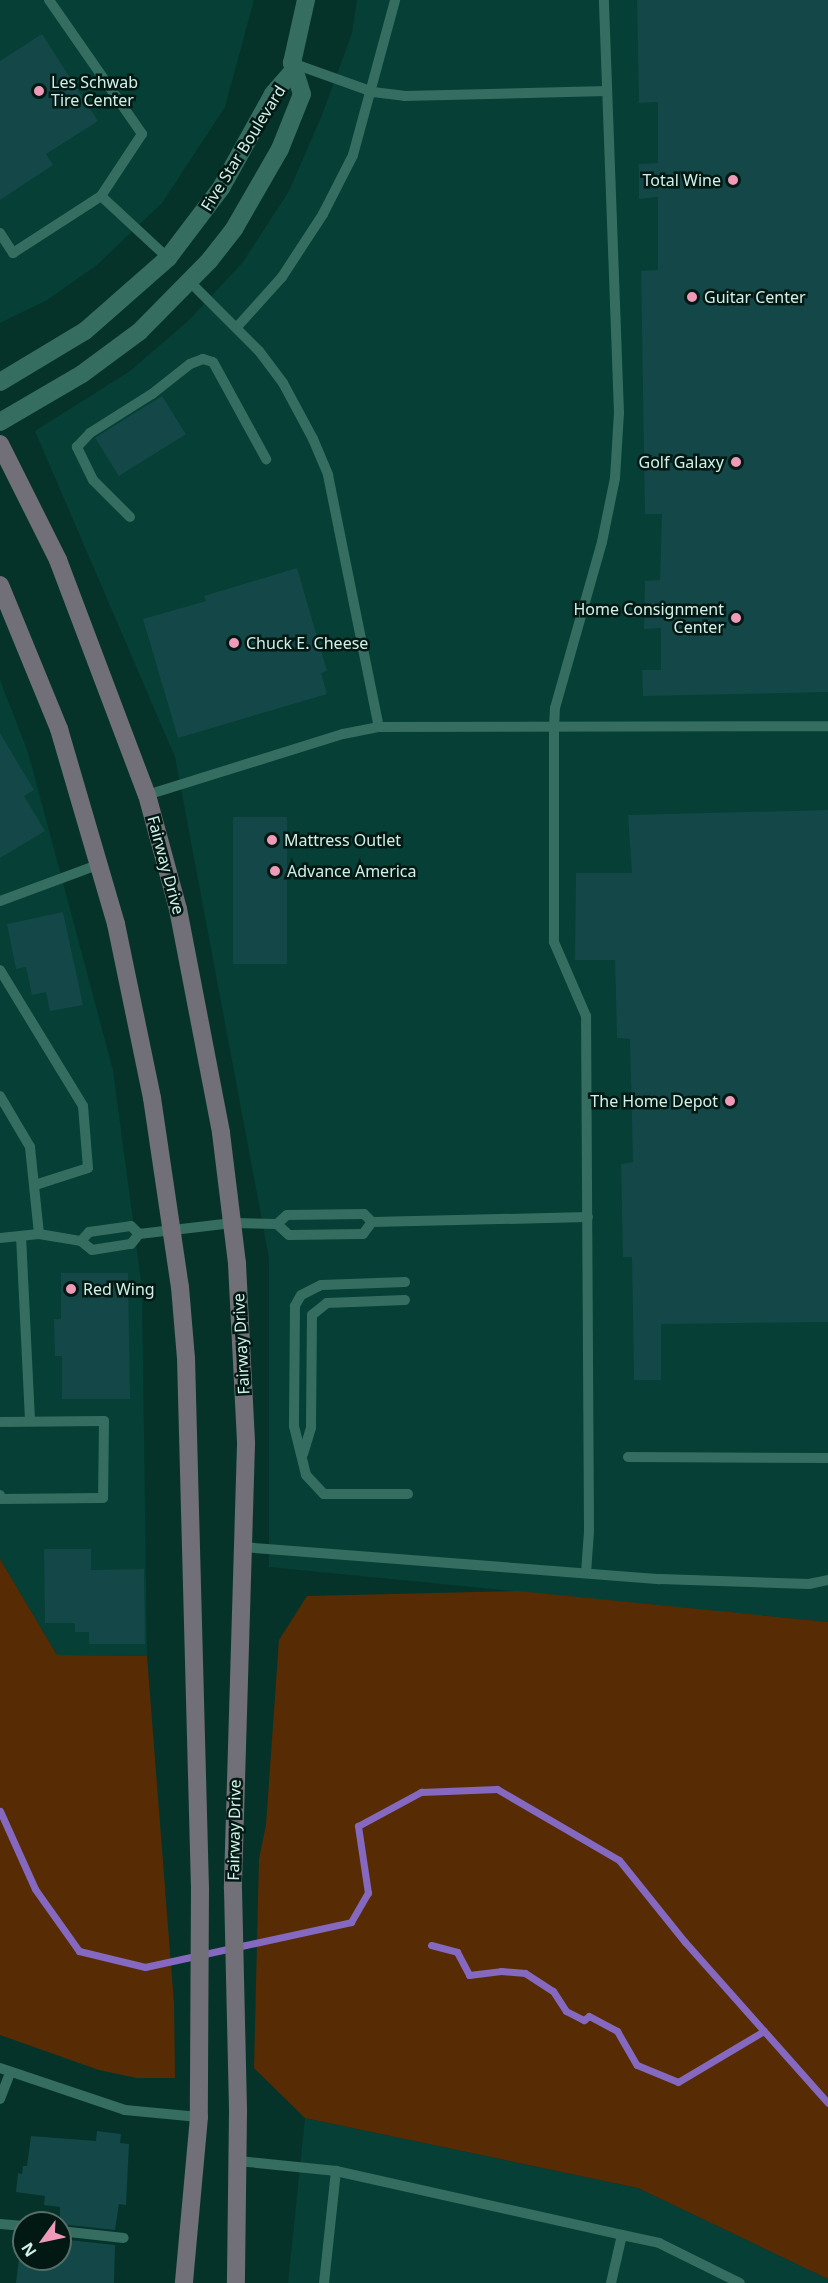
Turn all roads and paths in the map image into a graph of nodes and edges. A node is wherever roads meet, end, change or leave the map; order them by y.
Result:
1 (50, 0) edge
2 (306, 0) edge
3 (395, 0) edge
4 (604, 0) edge
5 (292, 67) junction
6 (607, 91) junction
7 (373, 92) junction
8 (101, 196) junction
9 (0, 233) edge
10 (168, 258) junction
11 (189, 282) junction
12 (237, 327) junction
13 (0, 382) edge
14 (0, 422) edge
15 (0, 444) edge
16 (266, 459) dead end
17 (130, 518) dead end
18 (0, 585) edge
19 (828, 726) edge
20 (379, 727) junction
21 (554, 727) junction
22 (147, 795) junction
23 (100, 864) junction
24 (0, 901) edge
25 (0, 970) edge
26 (0, 1096) edge
27 (35, 1185) junction
28 (588, 1217) junction
29 (372, 1222) junction
30 (232, 1223) junction
31 (277, 1224) junction
32 (172, 1229) junction
33 (39, 1234) junction
34 (139, 1234) junction
35 (21, 1236) junction
36 (0, 1239) edge
37 (81, 1241) junction
38 (405, 1282) dead end
39 (405, 1300) dead end
40 (30, 1420) junction
41 (0, 1422) edge
42 (303, 1454) junction
43 (628, 1457) dead end
44 (828, 1458) edge
45 (408, 1494) dead end
46 (0, 1495) edge
47 (242, 1547) junction
48 (586, 1573) junction
49 (828, 1580) edge
50 (5, 2070) edge
51 (0, 2099) edge
52 (199, 2117) junction
53 (238, 2161) junction
54 (336, 2171) junction
55 (72, 2232) edge
56 (622, 2235) junction
57 (124, 2238) dead end
58 (184, 2283) edge
59 (236, 2283) edge
60 (324, 2283) edge
61 (611, 2283) edge
62 (740, 2283) edge

1 - 8 lane
2 - 5 street, Five Star Boulevard
3 - 7 lane
4 - 6 lane
5 - 7 lane
5 - 10 street, Five Star Boulevard
5 - 11 street, Five Star Boulevard
6 - 7 lane
6 - 21 lane
7 - 12 lane
8 - 9 lane
8 - 10 lane
10 - 13 street, Five Star Boulevard
11 - 12 lane
11 - 14 street, Five Star Boulevard
12 - 20 lane
15 - 22 main road, Fairway Drive
16 - 17 lane
18 - 23 main road, Fairway Drive
19 - 21 lane
20 - 21 lane
20 - 22 lane
21 - 28 lane
22 - 30 main road, Fairway Drive
23 - 24 lane
23 - 32 main road, Fairway Drive
25 - 27 lane
26 - 27 lane
27 - 33 lane
28 - 29 lane
28 - 48 lane
29 - 31 lane
29 - 31 lane
30 - 31 lane
30 - 32 lane
30 - 47 main road, Fairway Drive
32 - 34 lane
32 - 52 main road, Fairway Drive
33 - 35 lane
33 - 37 lane
34 - 37 lane
34 - 37 lane
35 - 36 lane
35 - 40 lane
38 - 42 lane
39 - 42 lane
40 - 41 lane
40 - 46 lane
42 - 45 lane
43 - 44 lane
47 - 48 lane
47 - 53 main road, Fairway Drive
48 - 49 lane
50 - 51 lane
50 - 52 lane
52 - 58 main road, Fairway Drive
53 - 54 lane
53 - 59 main road, Fairway Drive
54 - 56 lane
54 - 60 lane
55 - 57 lane
56 - 61 lane
56 - 62 lane

